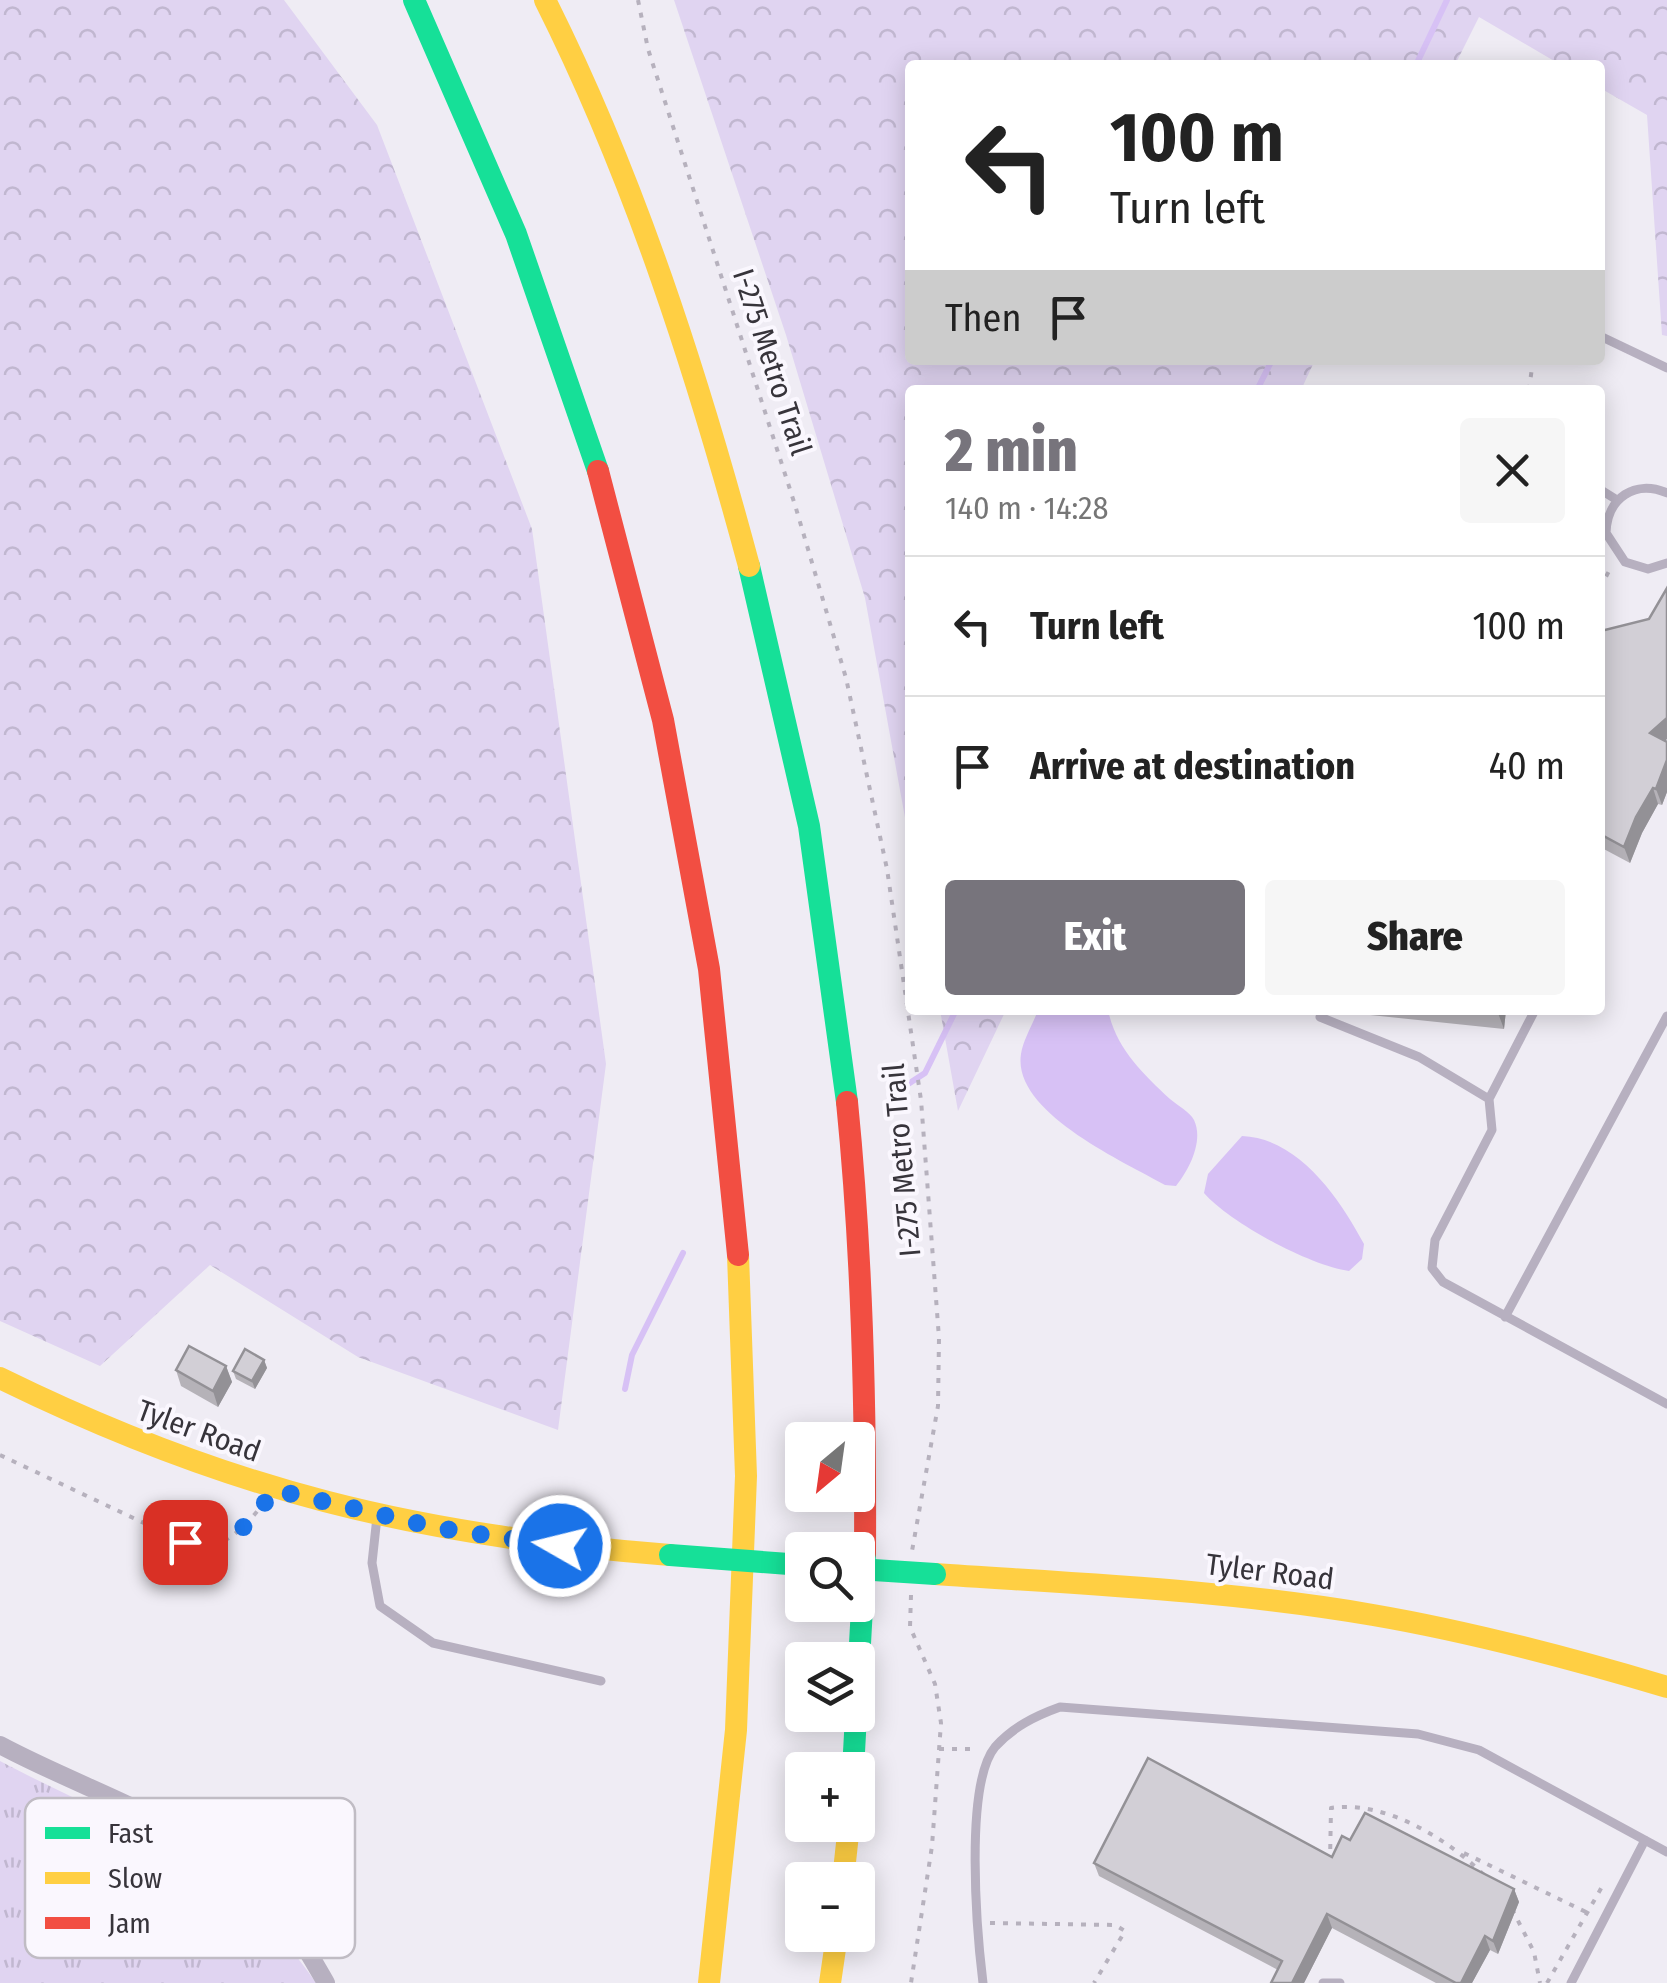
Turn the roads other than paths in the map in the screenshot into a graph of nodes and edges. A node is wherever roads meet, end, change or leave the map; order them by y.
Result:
1 (414, 0) edge
2 (545, 0) edge
3 (1605, 338) edge
4 (1667, 368) edge
5 (1605, 492) edge
6 (1667, 493) edge
7 (1617, 500) junction
8 (1667, 563) edge
9 (1533, 1015) edge
10 (1667, 1016) edge
11 (1320, 1017) dead end
12 (1489, 1098) junction
13 (1504, 1317) junction
14 (0, 1378) edge
15 (1667, 1404) edge
16 (378, 1514) junction
17 (785, 1564) edge
18 (875, 1570) edge
19 (600, 1681) dead end
20 (1667, 1687) edge
21 (0, 1745) edge
22 (855, 1752) edge
23 (112, 1798) edge
24 (1645, 1840) junction
25 (1667, 1852) edge
26 (835, 1952) edge
27 (312, 1958) edge
28 (326, 1983) edge
29 (709, 1983) edge
30 (830, 1983) edge
31 (983, 1983) edge
32 (1324, 1983) edge
33 (1340, 1983) edge
34 (1571, 1983) edge

1 - 29 main road
2 - 22 main road
3 - 4 lane
5 - 7 lane
6 - 7 lane
7 - 8 lane
9 - 12 lane
10 - 13 lane
11 - 12 lane
12 - 13 lane
13 - 15 lane
14 - 16 main road, Tyler Road
16 - 17 main road, Tyler Road, bridge
16 - 19 lane
18 - 20 main road, Tyler Road, bridge
21 - 23 street
24 - 25 lane
24 - 31 lane
24 - 34 lane
26 - 30 main road
27 - 28 street
32 - 33 lane

